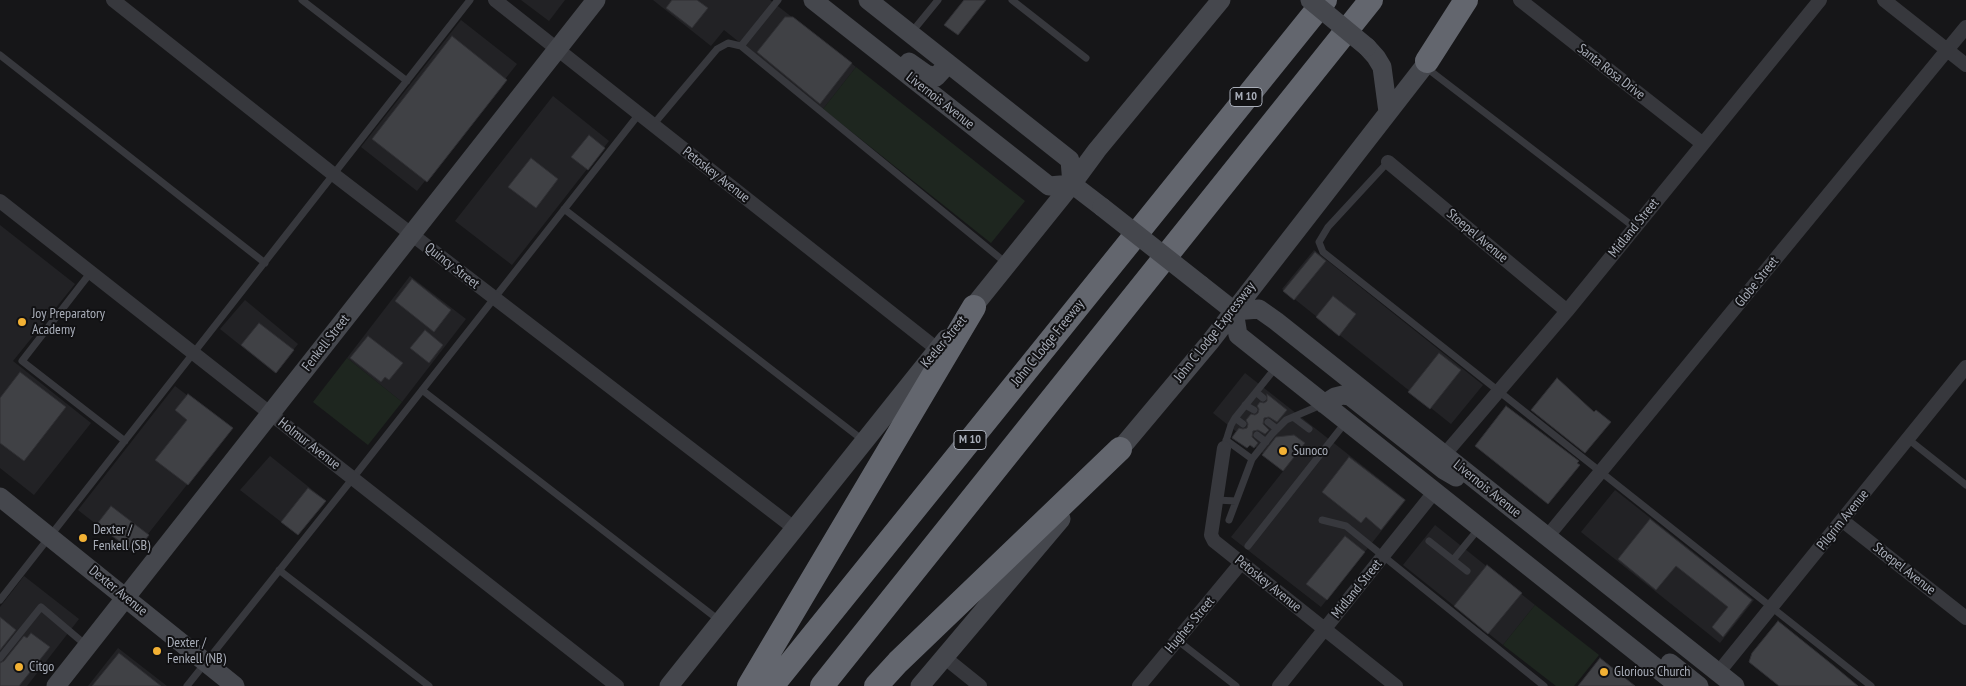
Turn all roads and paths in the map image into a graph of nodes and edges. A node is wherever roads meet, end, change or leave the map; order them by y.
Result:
1 (113, 0) edge
2 (302, 0) edge
3 (470, 0) edge
4 (495, 0) edge
5 (596, 0) edge
6 (778, 0) edge
7 (813, 0) edge
8 (832, 0) edge
9 (868, 0) edge
10 (938, 0) edge
11 (1012, 0) edge
12 (1221, 0) edge
13 (1310, 0) edge
14 (1325, 0) edge
15 (1371, 0) edge
16 (1466, 0) edge
17 (1477, 0) edge
18 (1520, 0) edge
19 (1820, 0) edge
20 (1884, 0) edge
21 (1966, 27) edge
22 (910, 34) junction
23 (741, 46) junction
24 (558, 49) junction
25 (1947, 50) junction
26 (0, 55) edge
27 (1086, 58) dead end
28 (1425, 63) junction
29 (948, 64) junction
30 (1966, 65) edge
31 (406, 81) junction
32 (1388, 112) junction
33 (639, 114) junction
34 (653, 125) junction
35 (1703, 144) junction
36 (1388, 162) joint
37 (334, 174) junction
38 (1072, 184) junction
39 (0, 201) edge
40 (564, 210) junction
41 (1634, 227) junction
42 (411, 234) junction
43 (264, 263) junction
44 (1008, 264) junction
45 (91, 272) junction
46 (494, 298) junction
47 (974, 307) junction
48 (1234, 311) junction
49 (1567, 311) junction
50 (937, 349) junction
51 (194, 353) junction
52 (1277, 366) junction
53 (1966, 367) edge
54 (422, 390) junction
55 (1499, 391) junction
56 (1256, 392) junction
57 (1263, 398) dead end
58 (1324, 404) junction
59 (1245, 405) junction
60 (1254, 410) dead end
61 (270, 413) junction
62 (1288, 417) junction
63 (1235, 418) junction
64 (1347, 421) junction
65 (1268, 422) dead end
66 (1243, 424) dead end
67 (1277, 429) junction
68 (1309, 429) dead end
69 (1257, 435) dead end
70 (1908, 439) junction
71 (125, 441) junction
72 (864, 441) junction
73 (1266, 442) junction
74 (1225, 444) junction
75 (1120, 449) junction
76 (1445, 454) junction
77 (1252, 459) junction
78 (1601, 472) junction
79 (353, 478) junction
80 (1966, 485) edge
81 (1435, 491) junction
82 (0, 497) edge
83 (1500, 499) junction
84 (1216, 500) junction
85 (1236, 502) junction
86 (1229, 520) dead end
87 (1322, 520) dead end
88 (1843, 521) junction
89 (1480, 527) junction
90 (794, 528) junction
91 (50, 537) junction
92 (1547, 537) junction
93 (1429, 541) dead end
94 (1248, 546) dead end
95 (1383, 556) junction
96 (1453, 560) junction
97 (1241, 563) junction
98 (279, 570) junction
99 (1467, 571) dead end
100 (126, 598) junction
101 (0, 600) edge
102 (1771, 608) junction
103 (1966, 618) edge
104 (720, 621) junction
105 (1597, 622) junction
106 (1324, 630) junction
107 (1177, 640) junction
108 (87, 646) junction
109 (944, 657) junction
110 (0, 658) edge
111 (205, 662) junction
112 (1718, 673) junction
113 (56, 686) edge
114 (187, 686) edge
115 (235, 686) edge
116 (429, 686) edge
117 (618, 686) edge
118 (669, 686) edge
119 (749, 686) edge
120 (772, 686) edge
121 (822, 686) edge
122 (876, 686) edge
123 (920, 686) edge
124 (980, 686) edge
125 (1139, 686) edge
126 (1236, 686) edge
127 (1279, 686) edge
128 (1396, 686) edge
129 (1544, 686) edge
130 (1679, 686) edge
131 (1698, 686) edge
132 (1735, 686) edge
133 (1871, 686) edge

1 - 37 street, Quincy Street
2 - 31 lane
3 - 31 lane
4 - 24 street, Petoskey Avenue
5 - 24 main road, Fenkell Street
6 - 23 lane
7 - 38 main road, Livernois Avenue
8 - 29 main road
9 - 22 main road
10 - 22 lane
11 - 27 lane
12 - 38 main road, Keeler Street
13 - 32 main road, bridge
14 - 120 highway, John C Lodge Freeway / M 10
15 - 121 highway, M 10
16 - 28 highway
17 - 28 main road, John C Lodge Expressway
18 - 35 street, Santa Rosa Drive
19 - 35 street, Midland Street
20 - 25 street
21 - 25 street, Globe Street
22 - 29 main road
23 - 34 lane
23 - 44 lane
24 - 33 street, Petoskey Avenue
24 - 42 main road, Fenkell Street
25 - 30 street
25 - 78 street, Globe Street
26 - 43 lane
28 - 32 main road, John C Lodge Expressway
28 - 41 lane
29 - 38 main road
31 - 37 lane
32 - 48 main road, John C Lodge Expressway
33 - 34 street, Petoskey Avenue
33 - 40 lane
34 - 50 street, Petoskey Avenue
35 - 41 street, Midland Street
36 - 49 street, Stoepel Avenue
36 - 55 lane
37 - 42 street, Quincy Street
37 - 43 lane
38 - 44 main road, Keeler Street
38 - 48 main road, bridge
39 - 45 street, Holmur Avenue
40 - 46 lane
40 - 72 lane
41 - 49 street, Midland Street
42 - 46 street, Quincy Street
42 - 61 main road, Fenkell Street
43 - 51 lane
44 - 47 main road, Keeler Street
45 - 51 street, Holmur Avenue
45 - 71 lane
46 - 54 lane
46 - 90 street, Quincy Street
47 - 50 main road, Keeler Street
47 - 119 highway
48 - 52 main road
48 - 75 main road, John C Lodge Expressway
48 - 76 main road, Livernois Avenue
49 - 55 street, Midland Street
50 - 72 main road, Keeler Street
51 - 61 street, Holmur Avenue
51 - 71 lane
52 - 56 lane
52 - 58 main road
53 - 70 street, Pilgrim Avenue
54 - 79 lane
54 - 104 lane
55 - 76 street, Midland Street
55 - 78 lane
56 - 57 lane
56 - 59 lane
58 - 62 lane
58 - 64 main road
58 - 83 main road
59 - 60 lane
59 - 63 lane
61 - 79 street, Holmur Avenue
61 - 100 main road, Fenkell Street
62 - 67 lane
62 - 68 lane
63 - 66 lane
63 - 74 lane
64 - 81 main road
64 - 94 lane
65 - 67 lane
67 - 73 lane
69 - 73 lane
70 - 80 lane
70 - 88 street, Pilgrim Avenue
71 - 91 lane
72 - 90 main road, Keeler Street
73 - 77 lane
74 - 77 lane
74 - 84 street, Petoskey Avenue
75 - 109 main road, John C Lodge Expressway
75 - 122 highway
76 - 83 main road, Livernois Avenue
77 - 85 lane
78 - 92 street, Globe Street
78 - 102 lane
79 - 98 lane
79 - 117 street, Holmur Avenue
81 - 89 main road
81 - 95 street, Midland Street
82 - 91 main road, Dexter Avenue
83 - 92 main road, Livernois Avenue
84 - 85 lane
84 - 97 street, Petoskey Avenue
85 - 86 lane
87 - 95 lane
88 - 102 street, Pilgrim Avenue
88 - 103 street, Stoepel Avenue
89 - 96 lane
89 - 105 main road
90 - 104 main road, Keeler Street
91 - 100 main road, Dexter Avenue
91 - 101 lane
92 - 112 main road, Livernois Avenue
93 - 96 lane
95 - 106 street, Midland Street
95 - 129 lane
96 - 99 lane
97 - 106 street, Petoskey Avenue
97 - 107 street, Hughes Street
98 - 111 lane
98 - 116 lane
100 - 108 main road, Fenkell Street
100 - 111 main road, Dexter Avenue
102 - 112 street, Pilgrim Avenue
102 - 133 lane
104 - 118 main road, Keeler Street
105 - 130 main road
105 - 131 main road
106 - 127 street, Midland Street
106 - 128 street, Petoskey Avenue
107 - 125 street, Hughes Street
107 - 126 lane
108 - 110 lane
108 - 113 main road, Fenkell Street
109 - 123 main road, John C Lodge Expressway
109 - 124 street
111 - 114 lane
111 - 115 main road, Dexter Avenue
112 - 132 main road, Livernois Avenue

